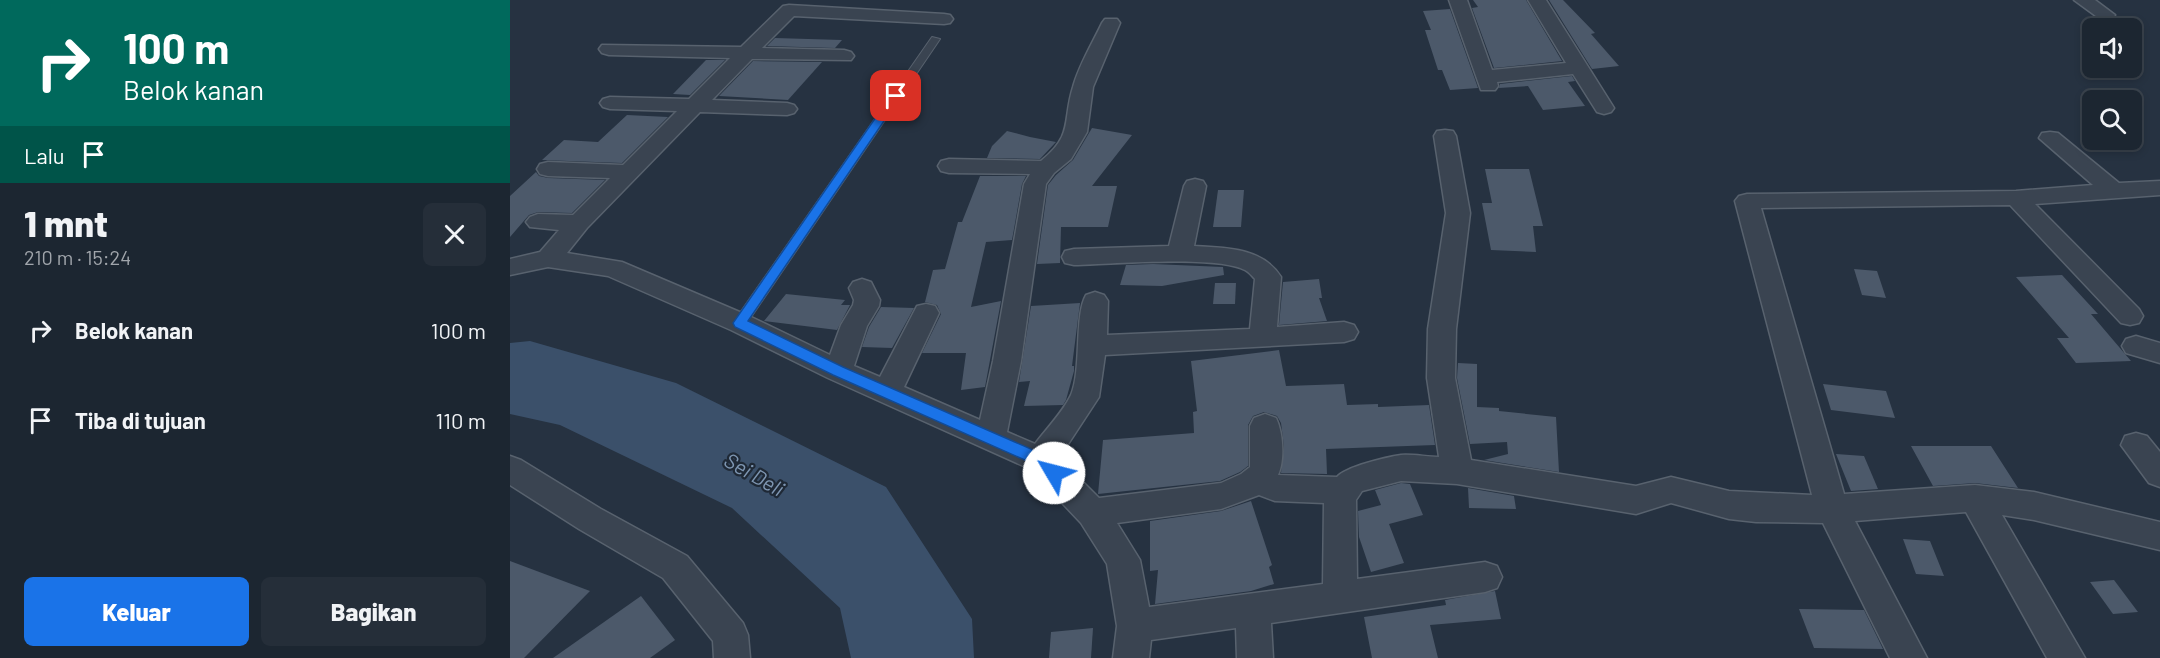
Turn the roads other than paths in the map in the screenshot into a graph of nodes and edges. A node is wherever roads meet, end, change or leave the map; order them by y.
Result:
1 (1458, 0) edge
2 (1537, 0) edge
3 (2083, 0) edge
4 (2106, 15) dead end
5 (1111, 23) dead end
6 (940, 29) joint
7 (609, 49) dead end
8 (745, 53) junction
9 (844, 56) dead end
10 (1577, 68) junction
11 (610, 103) dead end
12 (694, 106) junction
13 (1604, 108) dead end
14 (787, 109) dead end
15 (1445, 136) dead end
16 (2050, 138) dead end
17 (949, 166) dead end
18 (1046, 168) junction
19 (548, 169) dead end
20 (629, 172) junction
21 (1195, 186) dead end
22 (2160, 188) edge
23 (2114, 190) junction
24 (2016, 198) junction
25 (538, 222) dead end
26 (579, 223) junction
27 (1180, 254) junction
28 (1074, 256) dead end
29 (548, 259) junction
30 (510, 267) edge
31 (862, 288) dead end
32 (1095, 302) dead end
33 (926, 313) dead end
34 (2130, 316) dead end
35 (740, 323) junction
36 (1344, 332) dead end
37 (1263, 338) junction
38 (1093, 346) junction
39 (838, 371) junction
40 (887, 392) junction
41 (1264, 426) dead end
42 (991, 438) junction
43 (2136, 446) dead end
44 (1041, 460) junction
45 (510, 469) edge
46 (1457, 471) junction
47 (2160, 474) edge
48 (1257, 480) junction
49 (1344, 490) junction
50 (1975, 498) junction
51 (1832, 509) junction
52 (1092, 513) junction
53 (2160, 536) edge
54 (1485, 577) dead end
55 (1340, 595) junction
56 (1253, 608) junction
57 (1133, 642) edge
58 (732, 658) edge
59 (1255, 658) edge
60 (1909, 658) edge
61 (2067, 658) edge

1 - 10 street
2 - 10 street
3 - 4 street
5 - 18 street
6 - 8 street
6 - 35 lane
7 - 8 street
8 - 9 street
8 - 12 street
10 - 13 street
11 - 12 street
12 - 14 street
12 - 20 street
15 - 46 street
16 - 23 street
17 - 18 street
18 - 42 street
19 - 20 street
20 - 26 street
21 - 27 street
22 - 23 street
23 - 24 street
24 - 34 street
24 - 51 street
25 - 26 street
26 - 29 street
27 - 28 street
27 - 37 street
29 - 30 street
29 - 35 street
31 - 39 street
32 - 38 street
33 - 40 street
35 - 39 street
36 - 37 street
37 - 38 street
38 - 44 street
39 - 40 street
40 - 42 street
41 - 48 street
42 - 44 street
43 - 47 street
44 - 52 street
45 - 58 street
46 - 49 street
46 - 51 street
48 - 49 street
48 - 52 street
49 - 55 street
50 - 51 street
50 - 53 street
50 - 61 street
51 - 60 street
52 - 57 street
54 - 55 street
55 - 56 street
56 - 57 street
56 - 59 street

